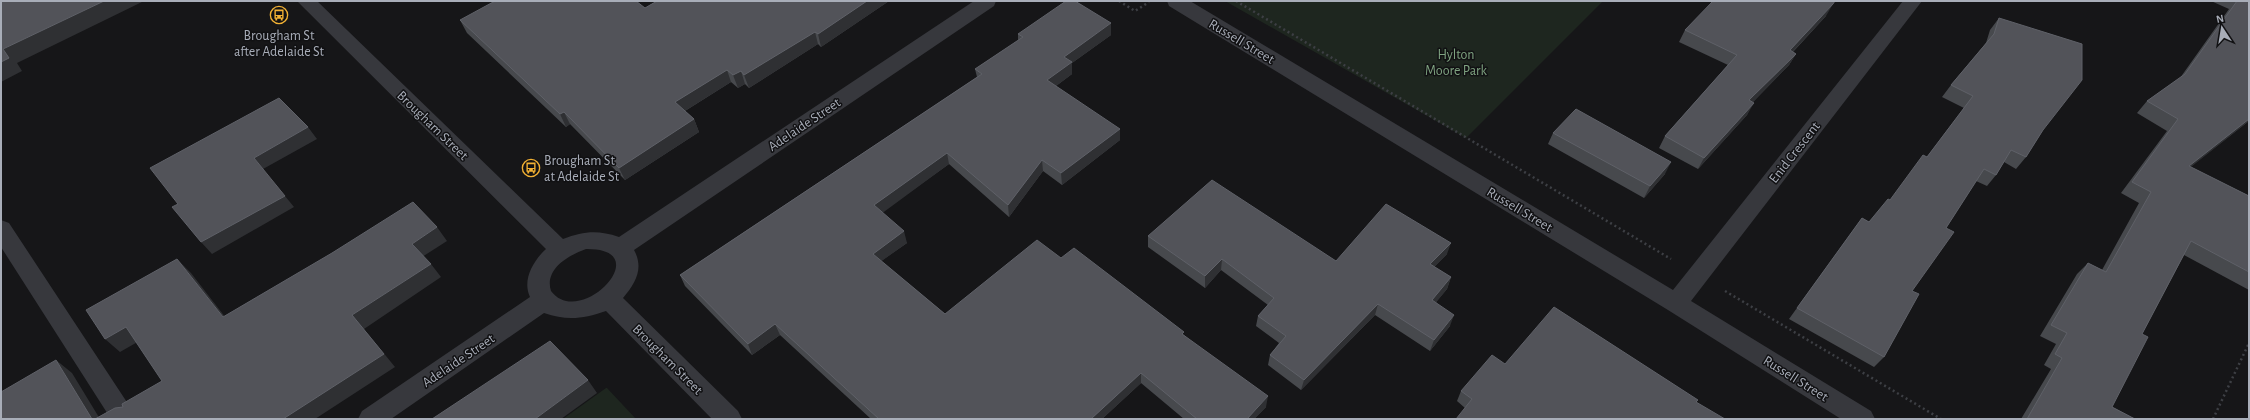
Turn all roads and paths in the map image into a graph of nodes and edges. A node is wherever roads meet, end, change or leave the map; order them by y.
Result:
1 (306, 1) edge
2 (987, 1) edge
3 (1119, 1) edge
4 (1150, 1) edge
5 (1176, 1) edge
6 (1236, 1) edge
7 (1913, 1) edge
8 (1, 229) edge
9 (620, 248) junction
10 (560, 250) junction
11 (1664, 255) dead end
12 (1731, 295) dead end
13 (608, 298) junction
14 (544, 300) junction
15 (1676, 303) junction
16 (2249, 343) edge
17 (125, 419) edge
18 (371, 419) edge
19 (729, 419) edge
20 (1862, 419) edge
21 (1941, 419) edge
22 (2213, 419) edge

1 - 10 street, Brougham Street
2 - 9 street, Adelaide Street
3 - 4 path
5 - 15 street, Russell Street
6 - 11 path
7 - 15 street, Enid Crescent
8 - 17 street
9 - 10 street
9 - 13 street
10 - 14 street
12 - 21 path
13 - 14 street
13 - 19 street, Brougham Street
14 - 18 street, Adelaide Street
15 - 20 street, Russell Street
16 - 22 path

